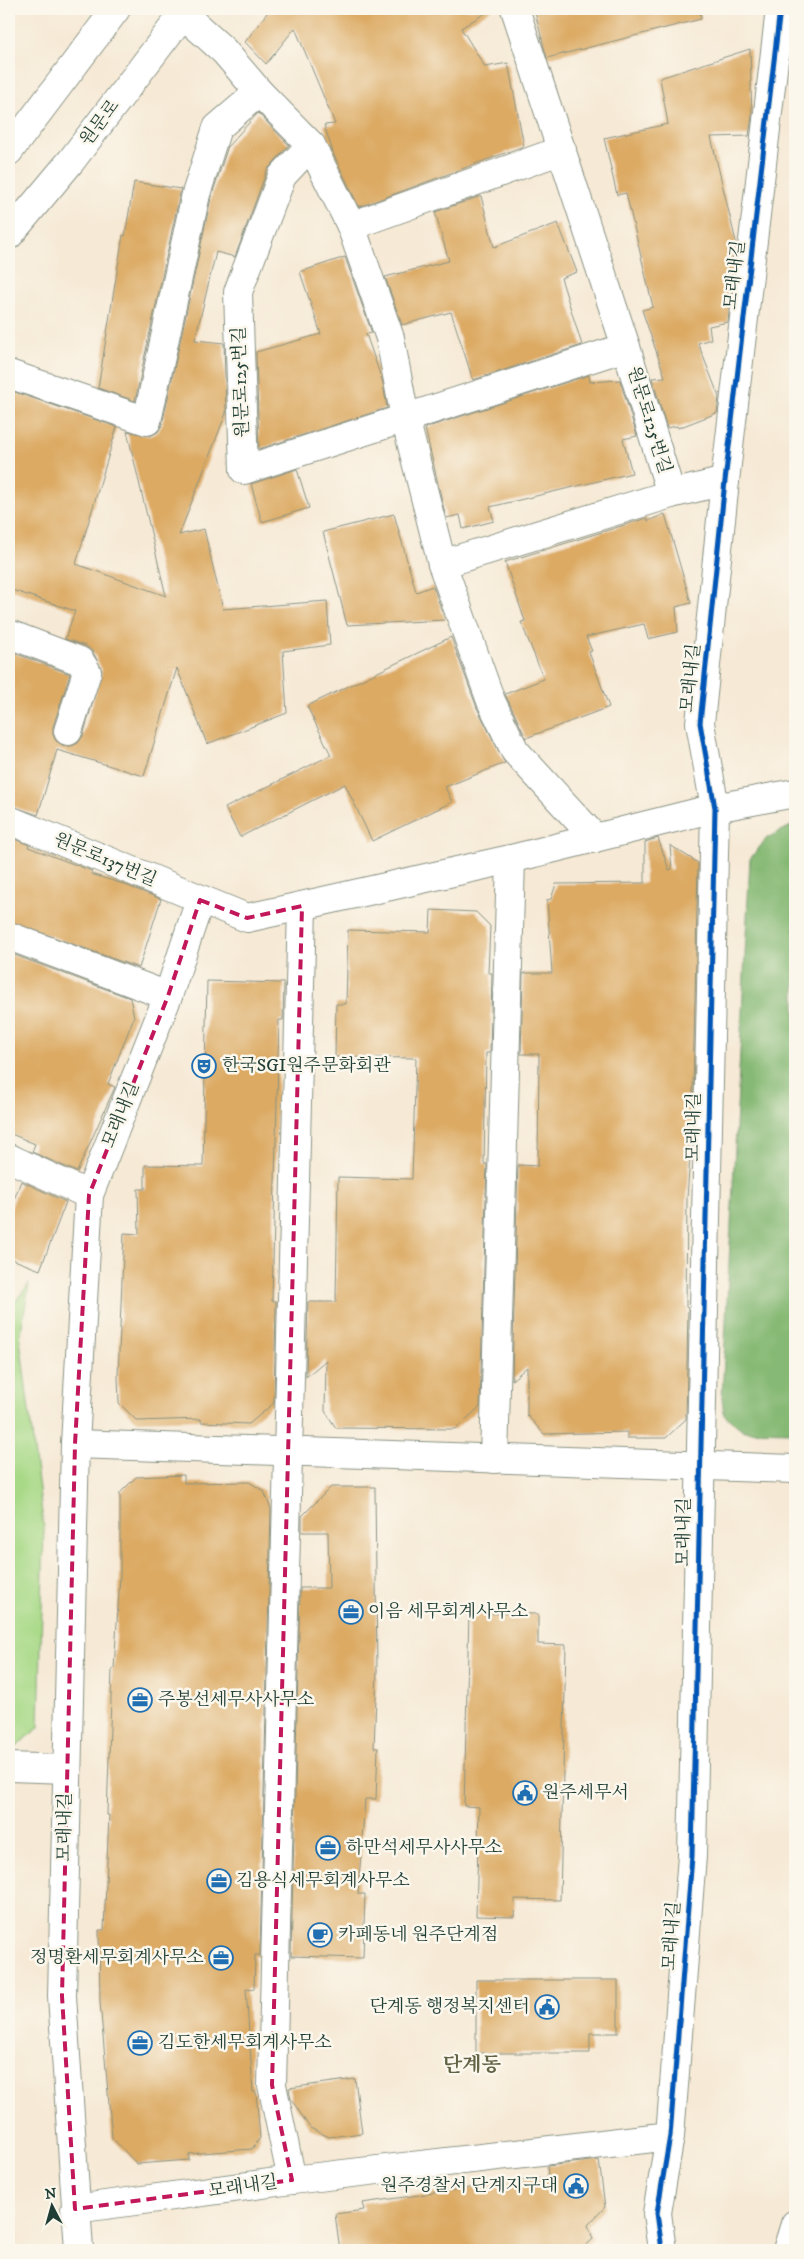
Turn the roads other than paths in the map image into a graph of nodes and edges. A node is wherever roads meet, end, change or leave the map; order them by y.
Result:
1 (116, 9) edge
2 (515, 9) edge
3 (780, 9) edge
4 (185, 11) edge
5 (259, 92) junction
6 (311, 145) junction
7 (562, 150) junction
8 (9, 151) edge
9 (351, 226) junction
10 (9, 235) edge
11 (626, 348) junction
12 (9, 374) edge
13 (404, 418) junction
14 (725, 481) junction
15 (671, 494) junction
16 (442, 564) junction
17 (9, 634) edge
18 (68, 731) dead end
19 (795, 793) edge
20 (715, 808) junction
21 (9, 820) edge
22 (595, 838) junction
23 (511, 859) junction
24 (200, 900) junction
25 (302, 906) junction
26 (9, 936) edge
27 (168, 996) junction
28 (9, 1158) edge
29 (89, 1195) junction
30 (75, 1444) junction
31 (287, 1451) junction
32 (494, 1459) junction
33 (699, 1466) junction
34 (795, 1469) edge
35 (9, 1768) edge
36 (67, 1770) junction
37 (670, 2136) junction
38 (292, 2180) junction
39 (75, 2209) junction
40 (795, 2224) edge
41 (79, 2250) edge
42 (662, 2250) edge
43 (787, 2250) edge

1 - 8 street
2 - 7 street, 원문로125번길
3 - 14 street, 모래내길
4 - 5 street
4 - 10 street, 원문로
5 - 6 street
5 - 12 street
6 - 9 street
6 - 13 street, 원문로125번길
7 - 9 street
7 - 11 street, 원문로125번길
9 - 13 street
11 - 13 street, 원문로125번길
11 - 15 street, 원문로125번길
13 - 16 street
14 - 15 street, 원문로125번길
14 - 20 street, 모래내길
15 - 16 street, 원문로125번길
16 - 22 street
17 - 18 street
19 - 20 street
20 - 22 street
20 - 33 street, 모래내길
21 - 24 street, 원문로137번길
22 - 23 street
23 - 25 street
23 - 32 street
24 - 25 street
24 - 27 street, 모래내길
25 - 31 street, 모래내길
26 - 27 street
27 - 29 street, 모래내길
28 - 29 street
29 - 30 street, 모래내길
30 - 31 street
30 - 36 street, 모래내길
31 - 32 street
31 - 38 street, 모래내길
32 - 33 street
33 - 34 street
33 - 37 street, 모래내길
35 - 36 street
36 - 39 street, 모래내길
37 - 38 street, 모래내길
37 - 42 street, 모래내길
38 - 39 street, 모래내길
39 - 41 street, 모래내길
40 - 43 street

